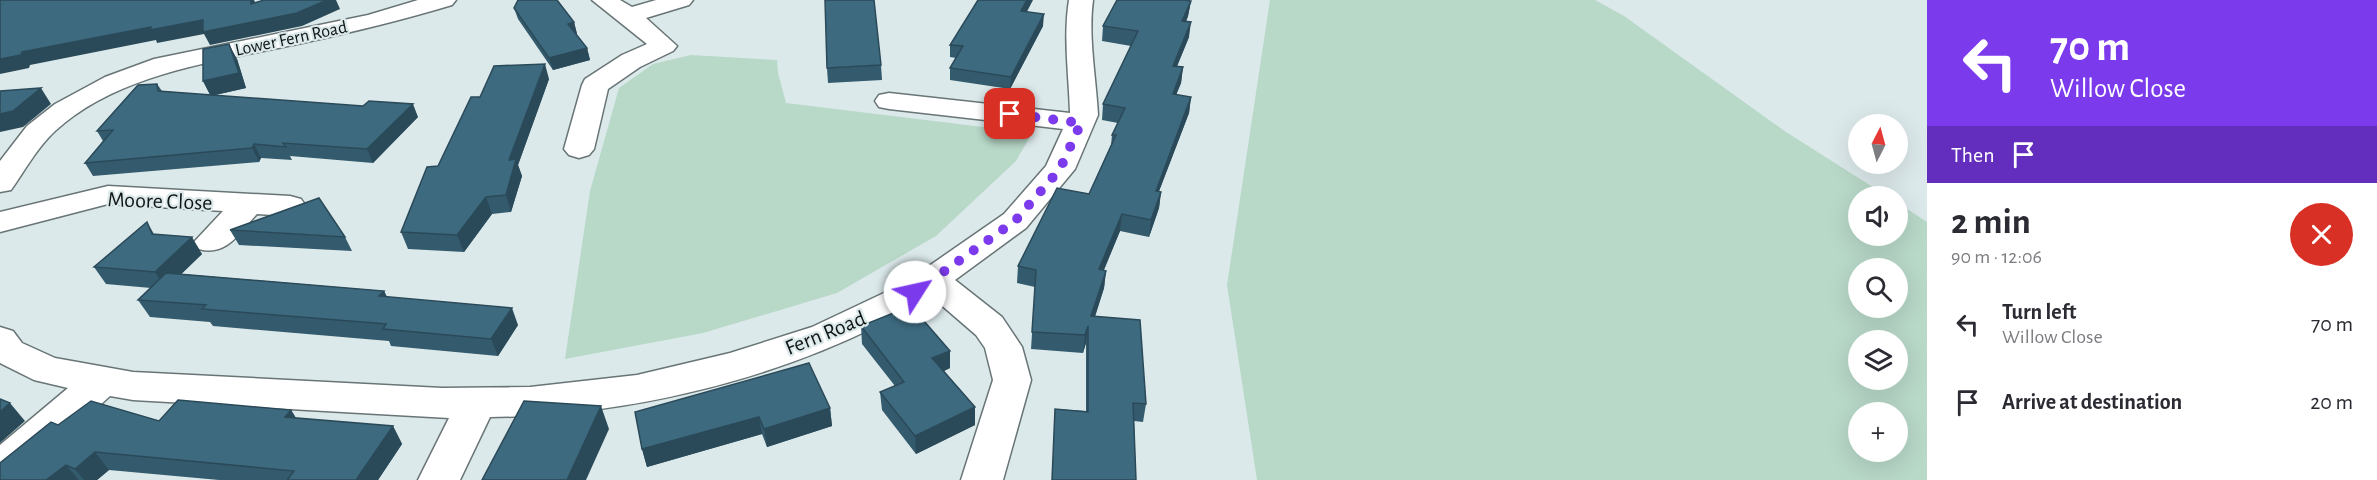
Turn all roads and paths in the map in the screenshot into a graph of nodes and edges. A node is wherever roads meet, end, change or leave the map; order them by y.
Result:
1 (444, 0) edge
2 (604, 0) edge
3 (681, 0) edge
4 (1081, 0) edge
5 (628, 16) junction
6 (909, 95) dead end
7 (1081, 123) junction
8 (579, 149) dead end
9 (11, 152) edge
10 (0, 183) edge
11 (250, 203) junction
12 (290, 206) edge
13 (0, 222) edge
14 (211, 242) dead end
15 (933, 280) junction
16 (0, 340) edge
17 (103, 380) junction
18 (477, 402) junction
19 (0, 467) edge
20 (439, 480) edge
21 (982, 480) edge

1 - 9 street, Lower Fern Road
2 - 5 street
3 - 5 street
4 - 7 street, Fern Road
5 - 8 street
6 - 7 street
7 - 15 street, Fern Road
9 - 10 street, Lower Fern Road
11 - 12 street, Moore Close
11 - 13 street, Moore Close
11 - 14 street, Moore Close
15 - 18 street, Fern Road
15 - 21 street
16 - 17 street
17 - 18 street
17 - 19 street
18 - 20 street

